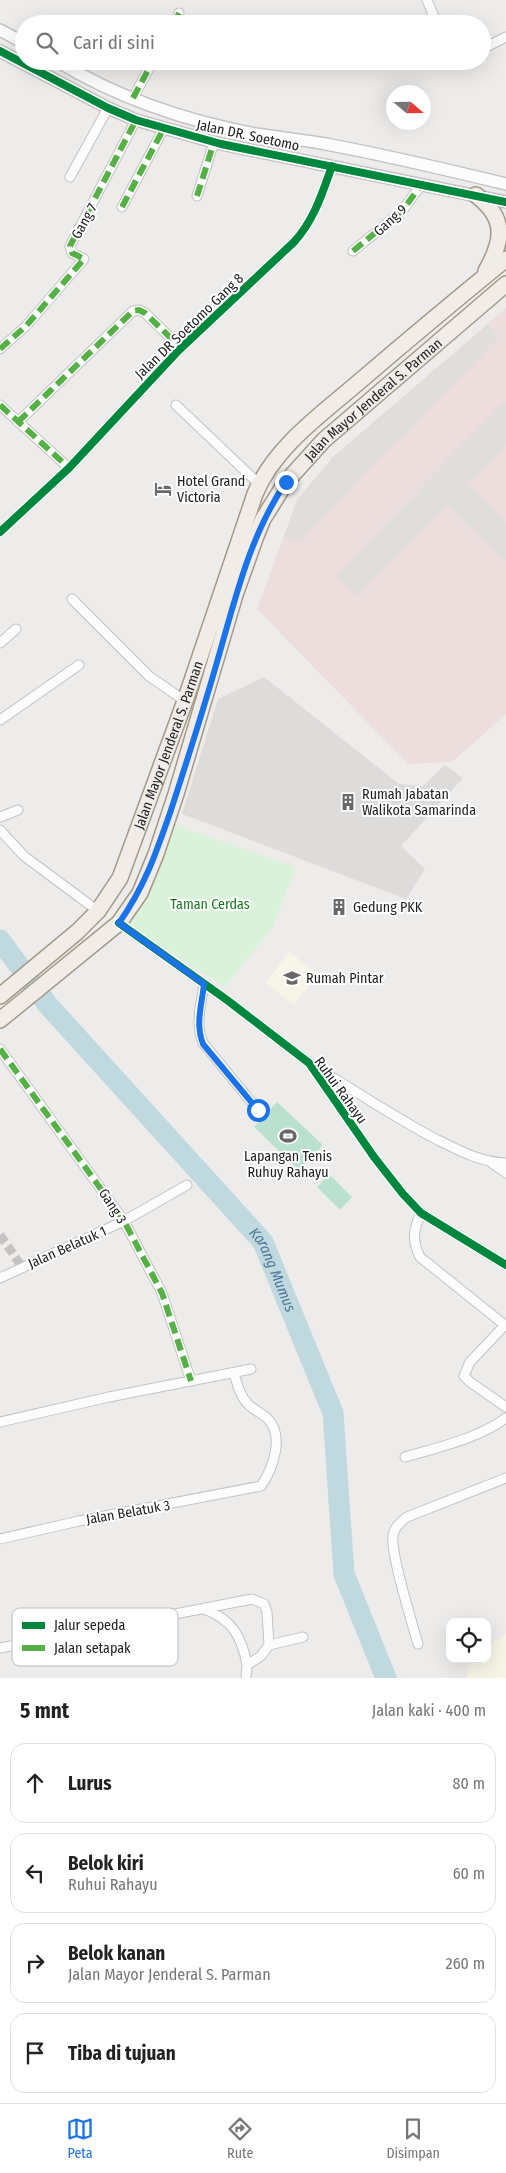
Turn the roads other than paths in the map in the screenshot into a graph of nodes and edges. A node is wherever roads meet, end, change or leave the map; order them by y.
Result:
1 (427, 0) edge
2 (433, 15) edge
3 (0, 30) edge
4 (506, 37) edge
5 (15, 38) edge
6 (491, 44) edge
7 (0, 50) edge
8 (15, 58) edge
9 (36, 70) edge
10 (72, 70) edge
11 (148, 70) edge
12 (83, 77) junction
13 (74, 91) junction
14 (133, 98) junction
15 (108, 108) junction
16 (136, 120) junction
17 (164, 128) junction
18 (214, 142) junction
19 (332, 166) junction
20 (70, 177) dead end
21 (422, 184) junction
22 (506, 184) edge
23 (476, 195) junction
24 (197, 196) dead end
25 (506, 202) edge
26 (122, 207) dead end
27 (353, 251) dead end
28 (506, 259) edge
29 (481, 279) junction
30 (506, 284) edge
31 (181, 348) junction
32 (0, 349) edge
33 (0, 405) edge
34 (176, 405) dead end
35 (18, 422) junction
36 (68, 468) junction
37 (259, 484) junction
38 (0, 532) edge
39 (72, 599) dead end
40 (16, 630) dead end
41 (0, 643) edge
42 (79, 665) dead end
43 (185, 701) junction
44 (0, 720) edge
45 (18, 810) dead end
46 (0, 817) edge
47 (0, 830) edge
48 (132, 847) junction
49 (156, 854) junction
50 (98, 911) junction
51 (119, 923) junction
52 (204, 984) junction
53 (2, 995) edge
54 (0, 1020) edge
55 (0, 1049) edge
56 (309, 1063) junction
57 (258, 1110) dead end
58 (492, 1163) junction
59 (506, 1163) edge
60 (506, 1173) edge
61 (187, 1185) dead end
62 (421, 1213) junction
63 (124, 1221) junction
64 (506, 1265) edge
65 (0, 1278) edge
66 (506, 1326) edge
67 (251, 1369) dead end
68 (234, 1373) junction
69 (190, 1381) junction
70 (506, 1407) edge
71 (506, 1418) edge
72 (0, 1422) edge
73 (405, 1457) dead end
74 (506, 1478) edge
75 (0, 1539) edge
76 (204, 1609) junction
77 (178, 1614) edge
78 (303, 1638) dead end
79 (270, 1644) junction
80 (418, 1644) dead end
81 (247, 1665) junction
82 (246, 1678) edge

1 - 2 street
3 - 5 street
4 - 6 street
7 - 8 street, Jalan DR. Soetomo
9 - 13 street, Jalan DR. Soetomo
10 - 12 street, Jalan DR. Soetomo
11 - 14 street
12 - 13 street
12 - 14 street, Jalan DR. Soetomo
13 - 15 street, Jalan DR. Soetomo
14 - 22 street, Jalan DR. Soetomo
15 - 16 street, Jalan DR. Soetomo
15 - 20 street
16 - 17 street, Jalan DR. Soetomo
16 - 32 street, Gang 7
17 - 18 street, Jalan DR. Soetomo
17 - 26 street
18 - 19 street, Jalan DR. Soetomo
18 - 24 street
19 - 21 street, Jalan DR. Soetomo
19 - 31 street, Jalan DR Soetomo Gang 8
21 - 23 street, Jalan DR. Soetomo
21 - 27 street, Gang 9
23 - 25 street, Jalan DR. Soetomo
23 - 29 main road
28 - 29 main road, Jalan Mayor Jenderal S. Parman
29 - 37 main road, Jalan Mayor Jenderal S. Parman
30 - 49 main road, Jalan Mayor Jenderal S. Parman
31 - 35 street
31 - 36 street, Jalan DR Soetomo Gang 8
33 - 35 street
34 - 37 street
35 - 36 street
36 - 38 street, Jalan DR Soetomo Gang 8
37 - 43 main road, Jalan Mayor Jenderal S. Parman
39 - 43 street
40 - 41 street
42 - 44 street
43 - 48 main road, Jalan Mayor Jenderal S. Parman
45 - 46 street
47 - 50 street
48 - 49 main road
48 - 50 main road, Jalan Mayor Jenderal S. Parman
49 - 51 main road, Jalan Mayor Jenderal S. Parman
50 - 53 main road, Jalan Mayor Jenderal S. Parman
51 - 52 street, Ruhui Rahayu
51 - 54 main road, Jalan Mayor Jenderal S. Parman
52 - 56 street, Ruhui Rahayu
52 - 57 street
55 - 63 street, Gang 3
56 - 58 street
56 - 62 street, Ruhui Rahayu
58 - 59 street
58 - 60 street
61 - 63 street, Jalan Belatuk 1
62 - 64 street, Ruhui Rahayu
62 - 66 street
63 - 65 street, Jalan Belatuk 1
63 - 69 street, Gang 3
66 - 70 street
67 - 68 street
68 - 69 street
68 - 75 street, Jalan Belatuk 3
69 - 72 street
71 - 73 street
74 - 80 street
76 - 77 street
76 - 79 street
76 - 81 street
78 - 79 street
79 - 81 street
81 - 82 street

